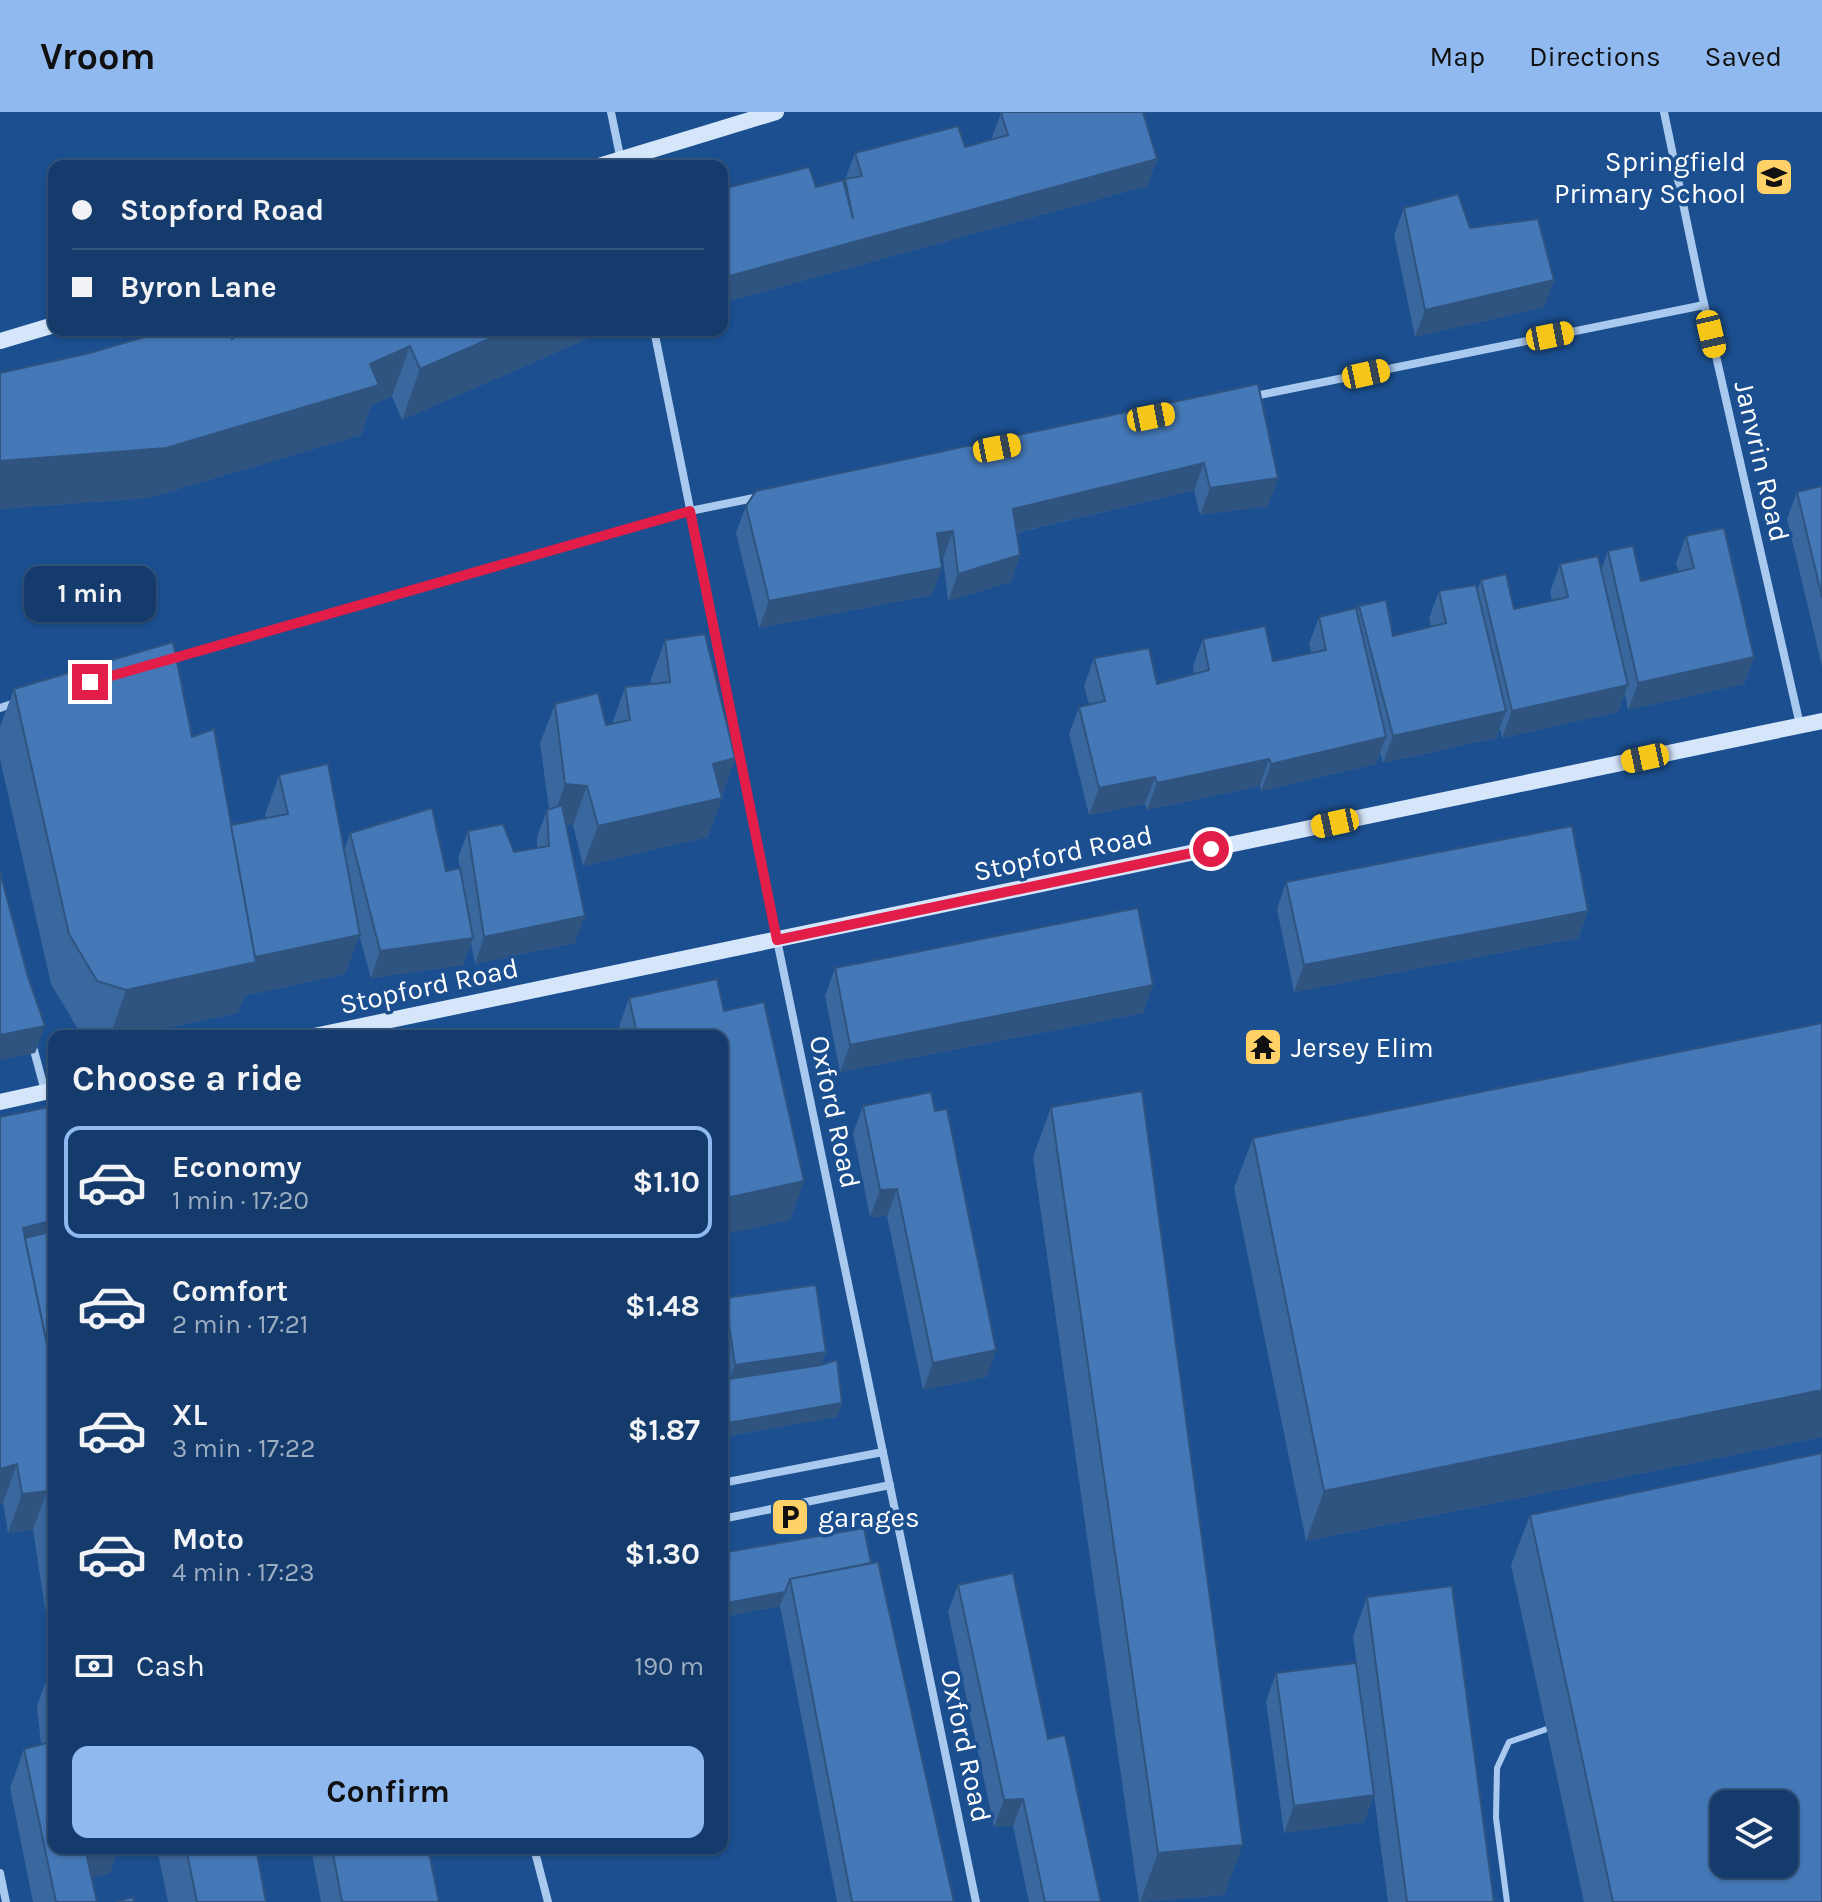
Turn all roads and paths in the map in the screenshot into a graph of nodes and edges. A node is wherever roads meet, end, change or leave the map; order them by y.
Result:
1 (611, 112) edge
2 (776, 112) edge
3 (1664, 112) edge
4 (620, 160) edge
5 (630, 160) edge
6 (1704, 305) junction
7 (48, 327) edge
8 (655, 336) edge
9 (0, 341) edge
10 (1236, 400) edge
11 (768, 495) edge
12 (690, 511) junction
13 (153, 664) edge
14 (31, 699) edge
15 (0, 708) edge
16 (1822, 721) edge
17 (1800, 725) junction
18 (777, 940) junction
19 (356, 1030) edge
20 (31, 1037) edge
21 (48, 1088) edge
22 (48, 1091) edge
23 (0, 1102) edge
24 (883, 1452) junction
25 (728, 1482) edge
26 (890, 1485) junction
27 (728, 1518) edge
28 (1547, 1729) dead end
29 (536, 1854) edge
30 (0, 1873) edge
31 (6, 1902) edge
32 (548, 1902) edge
33 (976, 1902) edge
34 (1507, 1902) edge

1 - 4 street
2 - 5 main road
3 - 6 street, Janvrin Road
6 - 10 street
6 - 17 street, Janvrin Road
7 - 9 main road
8 - 12 street, Oxford Road
11 - 12 street
12 - 13 street
12 - 18 street, Oxford Road
14 - 15 street
16 - 17 main road, Stopford Road
17 - 18 main road, Stopford Road
18 - 19 main road, Stopford Road
18 - 24 street, Oxford Road
20 - 21 street
22 - 23 main road
24 - 25 street
24 - 26 street, Oxford Road
26 - 27 street
26 - 33 street, Oxford Road
28 - 34 lane
29 - 32 street
30 - 31 street

